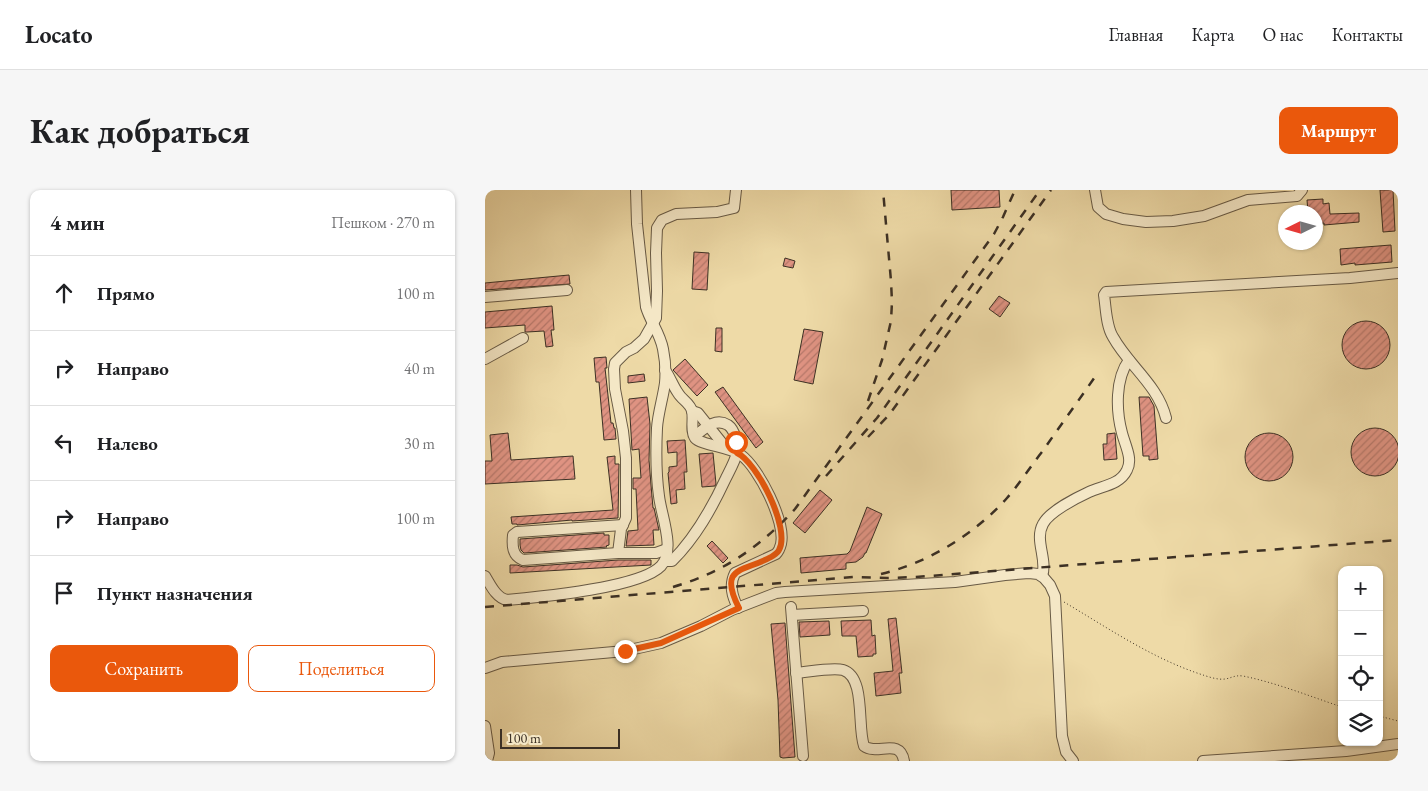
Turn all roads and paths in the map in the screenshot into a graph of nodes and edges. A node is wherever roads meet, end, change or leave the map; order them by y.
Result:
1 (635, 190) edge
2 (736, 190) edge
3 (1095, 190) edge
4 (1302, 190) edge
5 (1398, 273) edge
6 (567, 290) dead end
7 (485, 297) edge
8 (653, 322) junction
9 (523, 338) dead end
10 (485, 358) edge
11 (1129, 360) junction
12 (665, 370) junction
13 (692, 410) junction
14 (1166, 418) dead end
15 (709, 426) junction
16 (695, 436) junction
17 (726, 448) junction
18 (737, 453) junction
19 (623, 525) junction
20 (667, 548) junction
21 (618, 553) junction
22 (665, 561) junction
23 (485, 576) edge
24 (1042, 576) junction
25 (1055, 596) junction
26 (739, 608) junction
27 (863, 611) dead end
28 (485, 668) edge
29 (796, 673) junction
30 (1338, 705) edge
31 (1383, 717) edge
32 (1398, 722) edge
33 (485, 726) edge
34 (1398, 744) edge
35 (803, 756) dead end
36 (487, 761) edge
37 (904, 761) edge
38 (1073, 761) edge
39 (1203, 761) edge

1 - 8 lane
2 - 8 lane
3 - 4 lane
5 - 11 lane
6 - 7 lane
8 - 12 lane
8 - 19 lane
9 - 10 lane
11 - 14 lane
11 - 24 lane
12 - 13 lane
12 - 20 lane
13 - 15 lane
13 - 16 lane
15 - 16 lane
15 - 17 lane
15 - 18 lane
16 - 17 lane
17 - 18 lane
18 - 22 lane
18 - 26 lane
19 - 21 lane
19 - 21 lane
20 - 21 lane
20 - 22 lane
22 - 23 lane
24 - 25 lane
24 - 26 lane
25 - 30 path
25 - 38 lane
26 - 28 lane
27 - 29 lane
29 - 35 lane
29 - 37 lane
31 - 32 path
33 - 36 lane
34 - 39 lane

